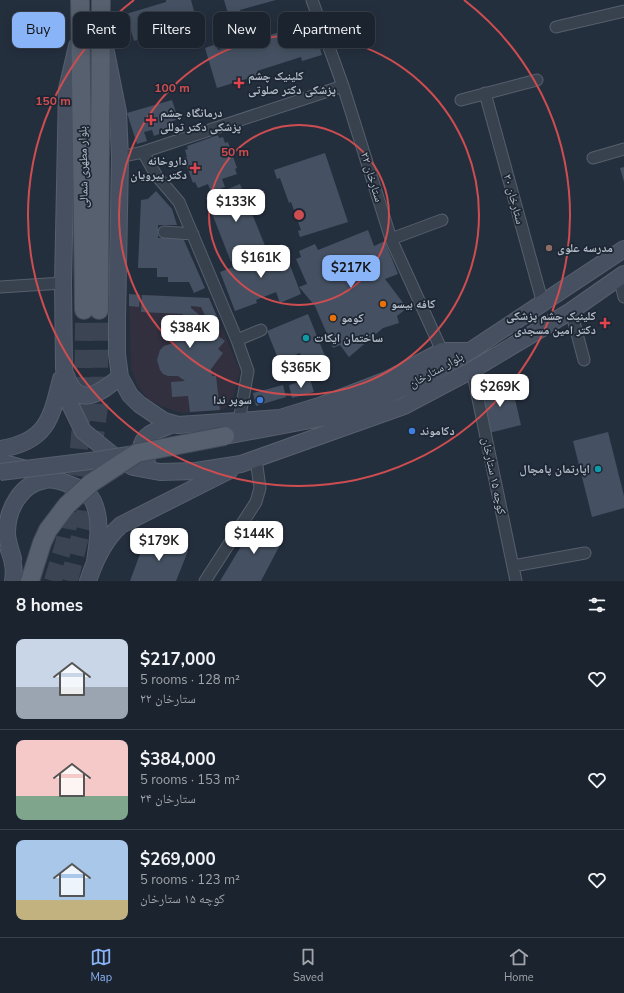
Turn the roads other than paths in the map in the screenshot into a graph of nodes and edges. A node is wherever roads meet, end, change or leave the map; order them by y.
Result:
1 (80, 0) edge
2 (101, 0) edge
3 (312, 0) edge
4 (622, 0) edge
5 (624, 6) edge
6 (624, 11) edge
7 (80, 12) edge
8 (101, 12) edge
9 (556, 27) dead end
10 (76, 48) edge
11 (82, 48) edge
12 (100, 48) edge
13 (105, 48) edge
14 (537, 80) dead end
15 (343, 86) junction
16 (486, 93) junction
17 (461, 100) dead end
18 (624, 149) edge
19 (143, 152) junction
20 (120, 157) junction
21 (593, 158) dead end
22 (442, 220) dead end
23 (164, 232) dead end
24 (193, 234) junction
25 (391, 238) junction
26 (624, 249) edge
27 (621, 275) edge
28 (63, 283) junction
29 (0, 287) edge
30 (624, 297) edge
31 (543, 304) junction
32 (571, 311) junction
33 (261, 330) dead end
34 (237, 340) junction
35 (442, 350) junction
36 (470, 351) junction
37 (584, 360) dead end
38 (64, 368) junction
39 (472, 370) junction
40 (120, 377) junction
41 (239, 421) junction
42 (174, 424) junction
43 (225, 436) joint
44 (0, 449) edge
45 (137, 453) junction
46 (248, 461) junction
47 (0, 462) edge
48 (167, 471) junction
49 (0, 472) edge
50 (58, 480) junction
51 (0, 528) edge
52 (585, 553) dead end
53 (12, 559) junction
54 (95, 561) junction
55 (513, 566) junction
56 (13, 581) edge
57 (30, 581) edge
58 (88, 581) edge
59 (206, 581) edge
60 (516, 581) edge

1 - 7 main road, بلوار مطهرى شمالى
2 - 8 main road, بلوار مطهرى شمالى
3 - 15 street, ۲۲ ستارخان
4 - 5 street
6 - 9 street
10 - 28 main road
11 - 12 main road, بلوار مطهرى شمالى
13 - 20 main road
14 - 16 street
15 - 19 street
15 - 25 street, ۲۲ ستارخان
16 - 17 street
16 - 31 street, ۲۰ ستارخان
18 - 21 street
19 - 20 street
19 - 24 street
20 - 40 main road
22 - 25 street
23 - 24 street
24 - 34 street
25 - 35 street, ۲۲ ستارخان
26 - 31 main road, بلوار ستارخان
27 - 30 street
27 - 32 main road, بلوار ستارخان
28 - 29 street
28 - 38 main road
31 - 36 main road, بلوار ستارخان
32 - 37 street
32 - 39 main road, بلوار ستارخان
33 - 34 street
34 - 41 street
35 - 36 main road
35 - 41 main road
36 - 43 main road, بلوار ستارخان
38 - 40 main road
38 - 44 main road
38 - 48 main road
39 - 46 main road, بلوار ستارخان
39 - 55 street, کوچه ۱۵ ستارخان
40 - 42 main road
41 - 42 main road
42 - 48 main road
43 - 45 main road, bridge
45 - 49 main road, bridge
45 - 57 main road, bridge
46 - 48 main road
46 - 54 main road
46 - 59 street
47 - 50 main road
50 - 53 main road
50 - 54 main road
51 - 53 main road
52 - 55 street
53 - 56 main road
54 - 58 main road
55 - 60 street, کوچه ۱۵ ستارخان

